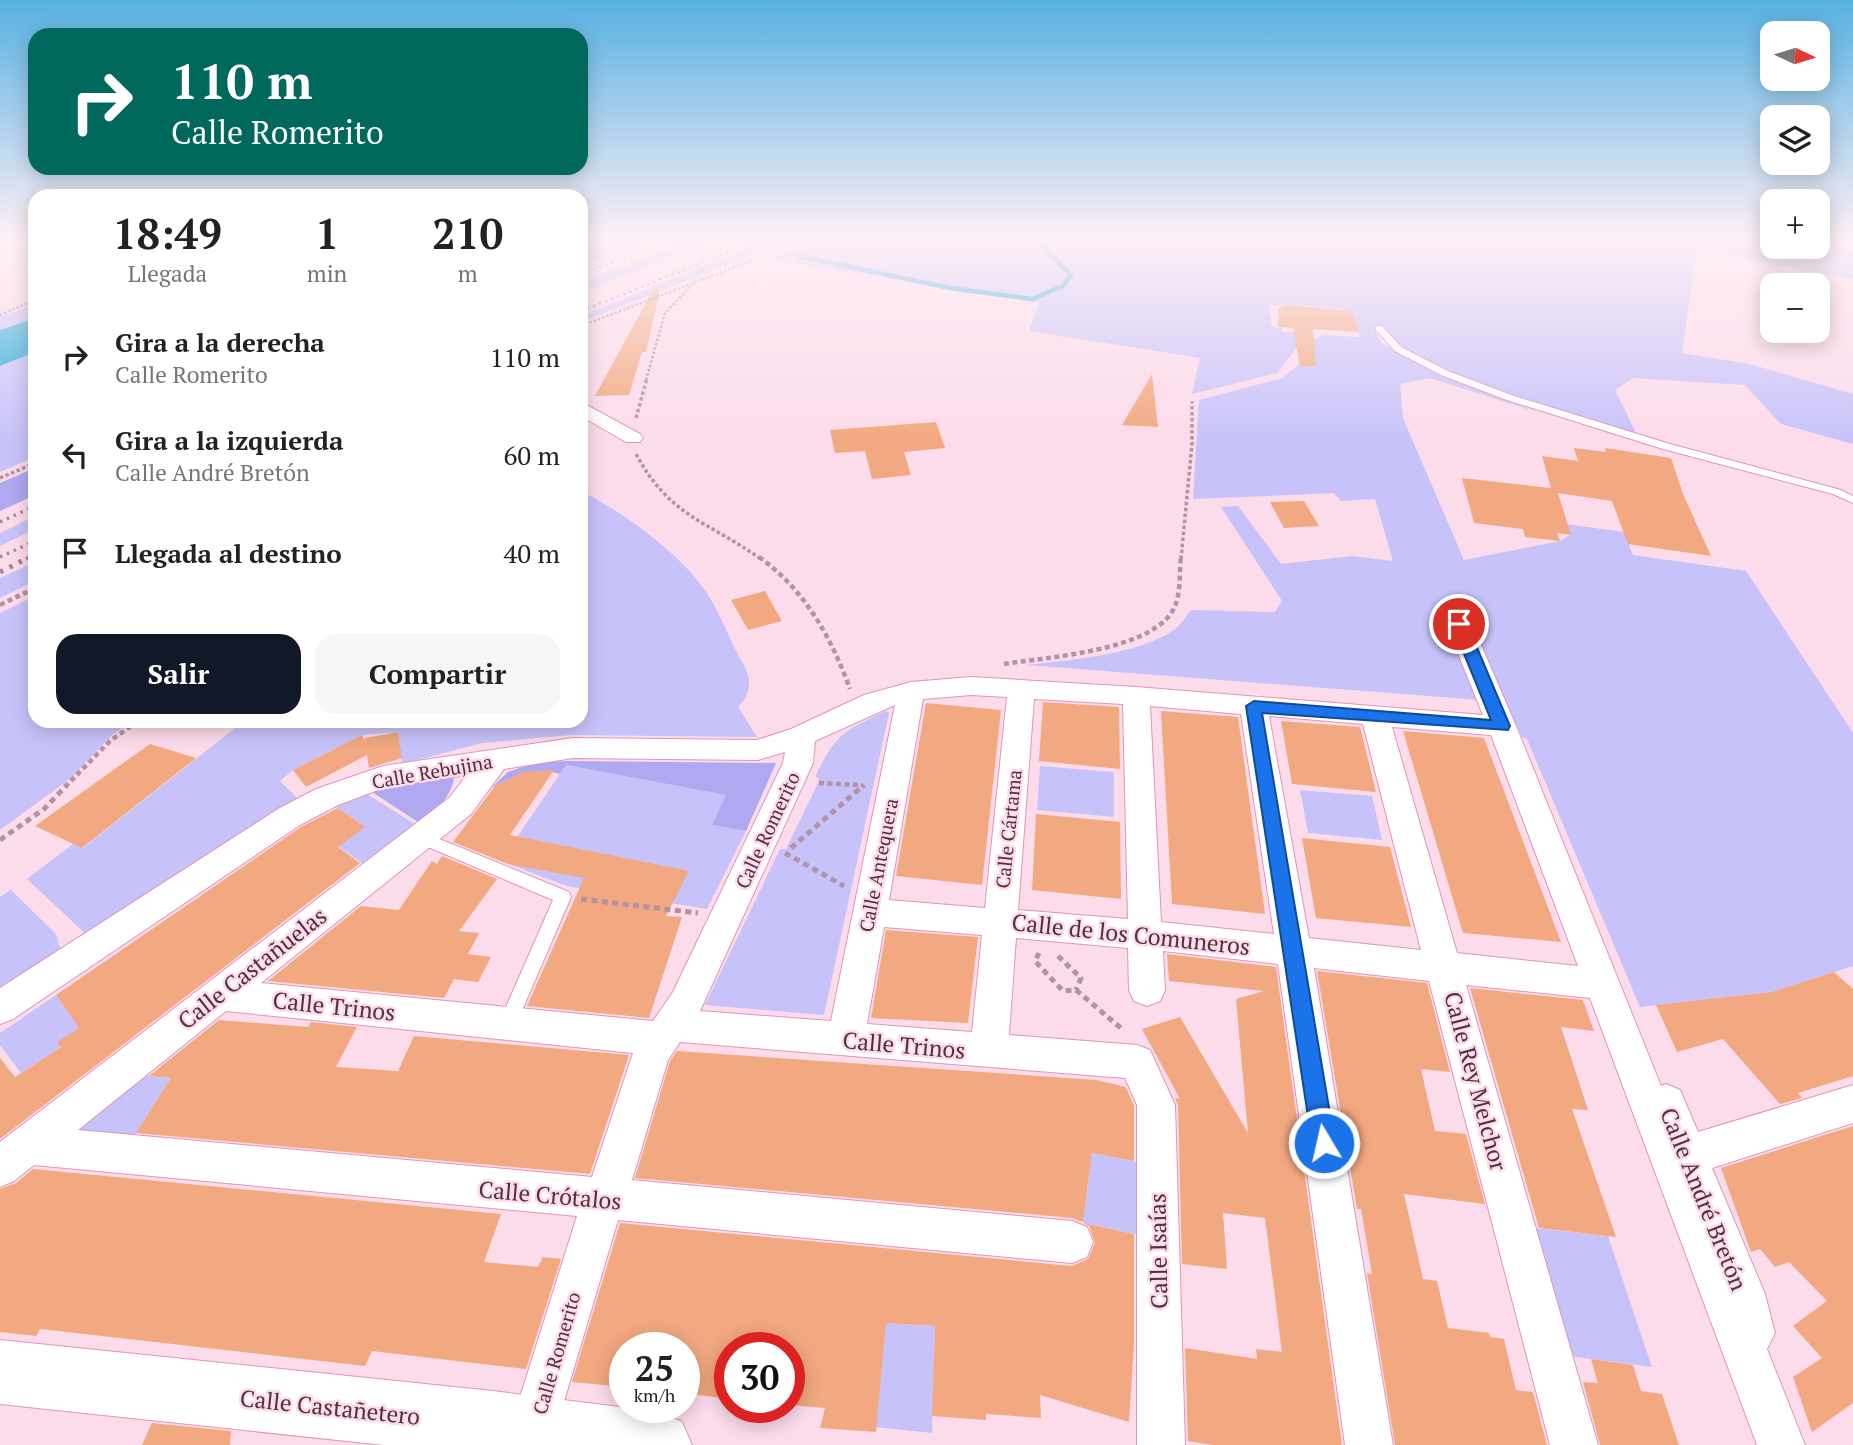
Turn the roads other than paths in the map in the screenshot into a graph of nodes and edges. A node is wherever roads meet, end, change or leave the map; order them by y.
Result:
1 (1379, 328) dead end
2 (588, 412) edge
3 (633, 438) road end
4 (1853, 500) edge
5 (1459, 624) dead end
6 (1012, 677) junction
7 (911, 691) junction
8 (1136, 696) junction
9 (1254, 706) junction
10 (1376, 717) junction
11 (1502, 726) junction
12 (801, 736) junction
13 (495, 760) junction
14 (420, 837) junction
15 (860, 901) junction
16 (999, 921) junction
17 (1144, 935) junction
18 (1294, 952) junction
19 (1445, 967) junction
20 (1601, 984) junction
21 (1147, 990) dead end
22 (217, 994) junction
23 (0, 1008) edge
24 (508, 1024) junction
25 (666, 1032) junction
26 (846, 1040) junction
27 (1132, 1042) joint
28 (989, 1052) junction
29 (1853, 1104) edge
30 (1689, 1155) junction
31 (14, 1156) edge
32 (605, 1201) junction
33 (1072, 1242) dead end
34 (0, 1372) edge
35 (504, 1432) edge
36 (1778, 1436) edge
37 (659, 1445) edge
38 (1161, 1445) edge
39 (1369, 1445) edge
40 (1574, 1445) edge

1 - 4 lane
2 - 3 street
5 - 11 street, Calle André Bretón
6 - 7 street
6 - 8 street
6 - 16 street, Calle Cártama
7 - 12 street
7 - 15 street, Calle Antequera
8 - 9 street
8 - 17 street
9 - 10 street
9 - 18 street
10 - 11 street
10 - 19 street, Calle Rey Melchor
11 - 20 street, Calle André Bretón
12 - 13 street, Calle Rebujina
12 - 25 street, Calle Romerito
13 - 14 street, Calle Castañuelas
13 - 23 street, Calle Rebujina
14 - 22 street, Calle Castañuelas
14 - 24 lane
15 - 16 street, Calle de los Comuneros
15 - 26 street, Calle Antequera
16 - 17 street, Calle de los Comuneros
16 - 28 street, Calle Cártama
17 - 18 street, Calle de los Comuneros
17 - 21 street
18 - 19 street, Calle de los Comuneros
18 - 39 street
19 - 20 street, Calle de los Comuneros
19 - 40 street, Calle Rey Melchor
20 - 30 street, Calle André Bretón
20 - 36 street, Calle André Bretón
22 - 24 street, Calle Trinos
22 - 31 street, Calle Castañuelas
24 - 25 street, Calle Trinos
25 - 26 street, Calle Trinos
25 - 32 street, Calle Romerito
26 - 28 street, Calle Trinos
27 - 28 street, Calle Trinos
27 - 38 street, Calle Isaías
29 - 30 street
30 - 36 street, Calle André Bretón
31 - 32 street, Calle Crótalos
32 - 33 street, Calle Crótalos
32 - 35 street, Calle Romerito
34 - 35 street, Calle Castañetero
35 - 37 street, Calle Castañetero

